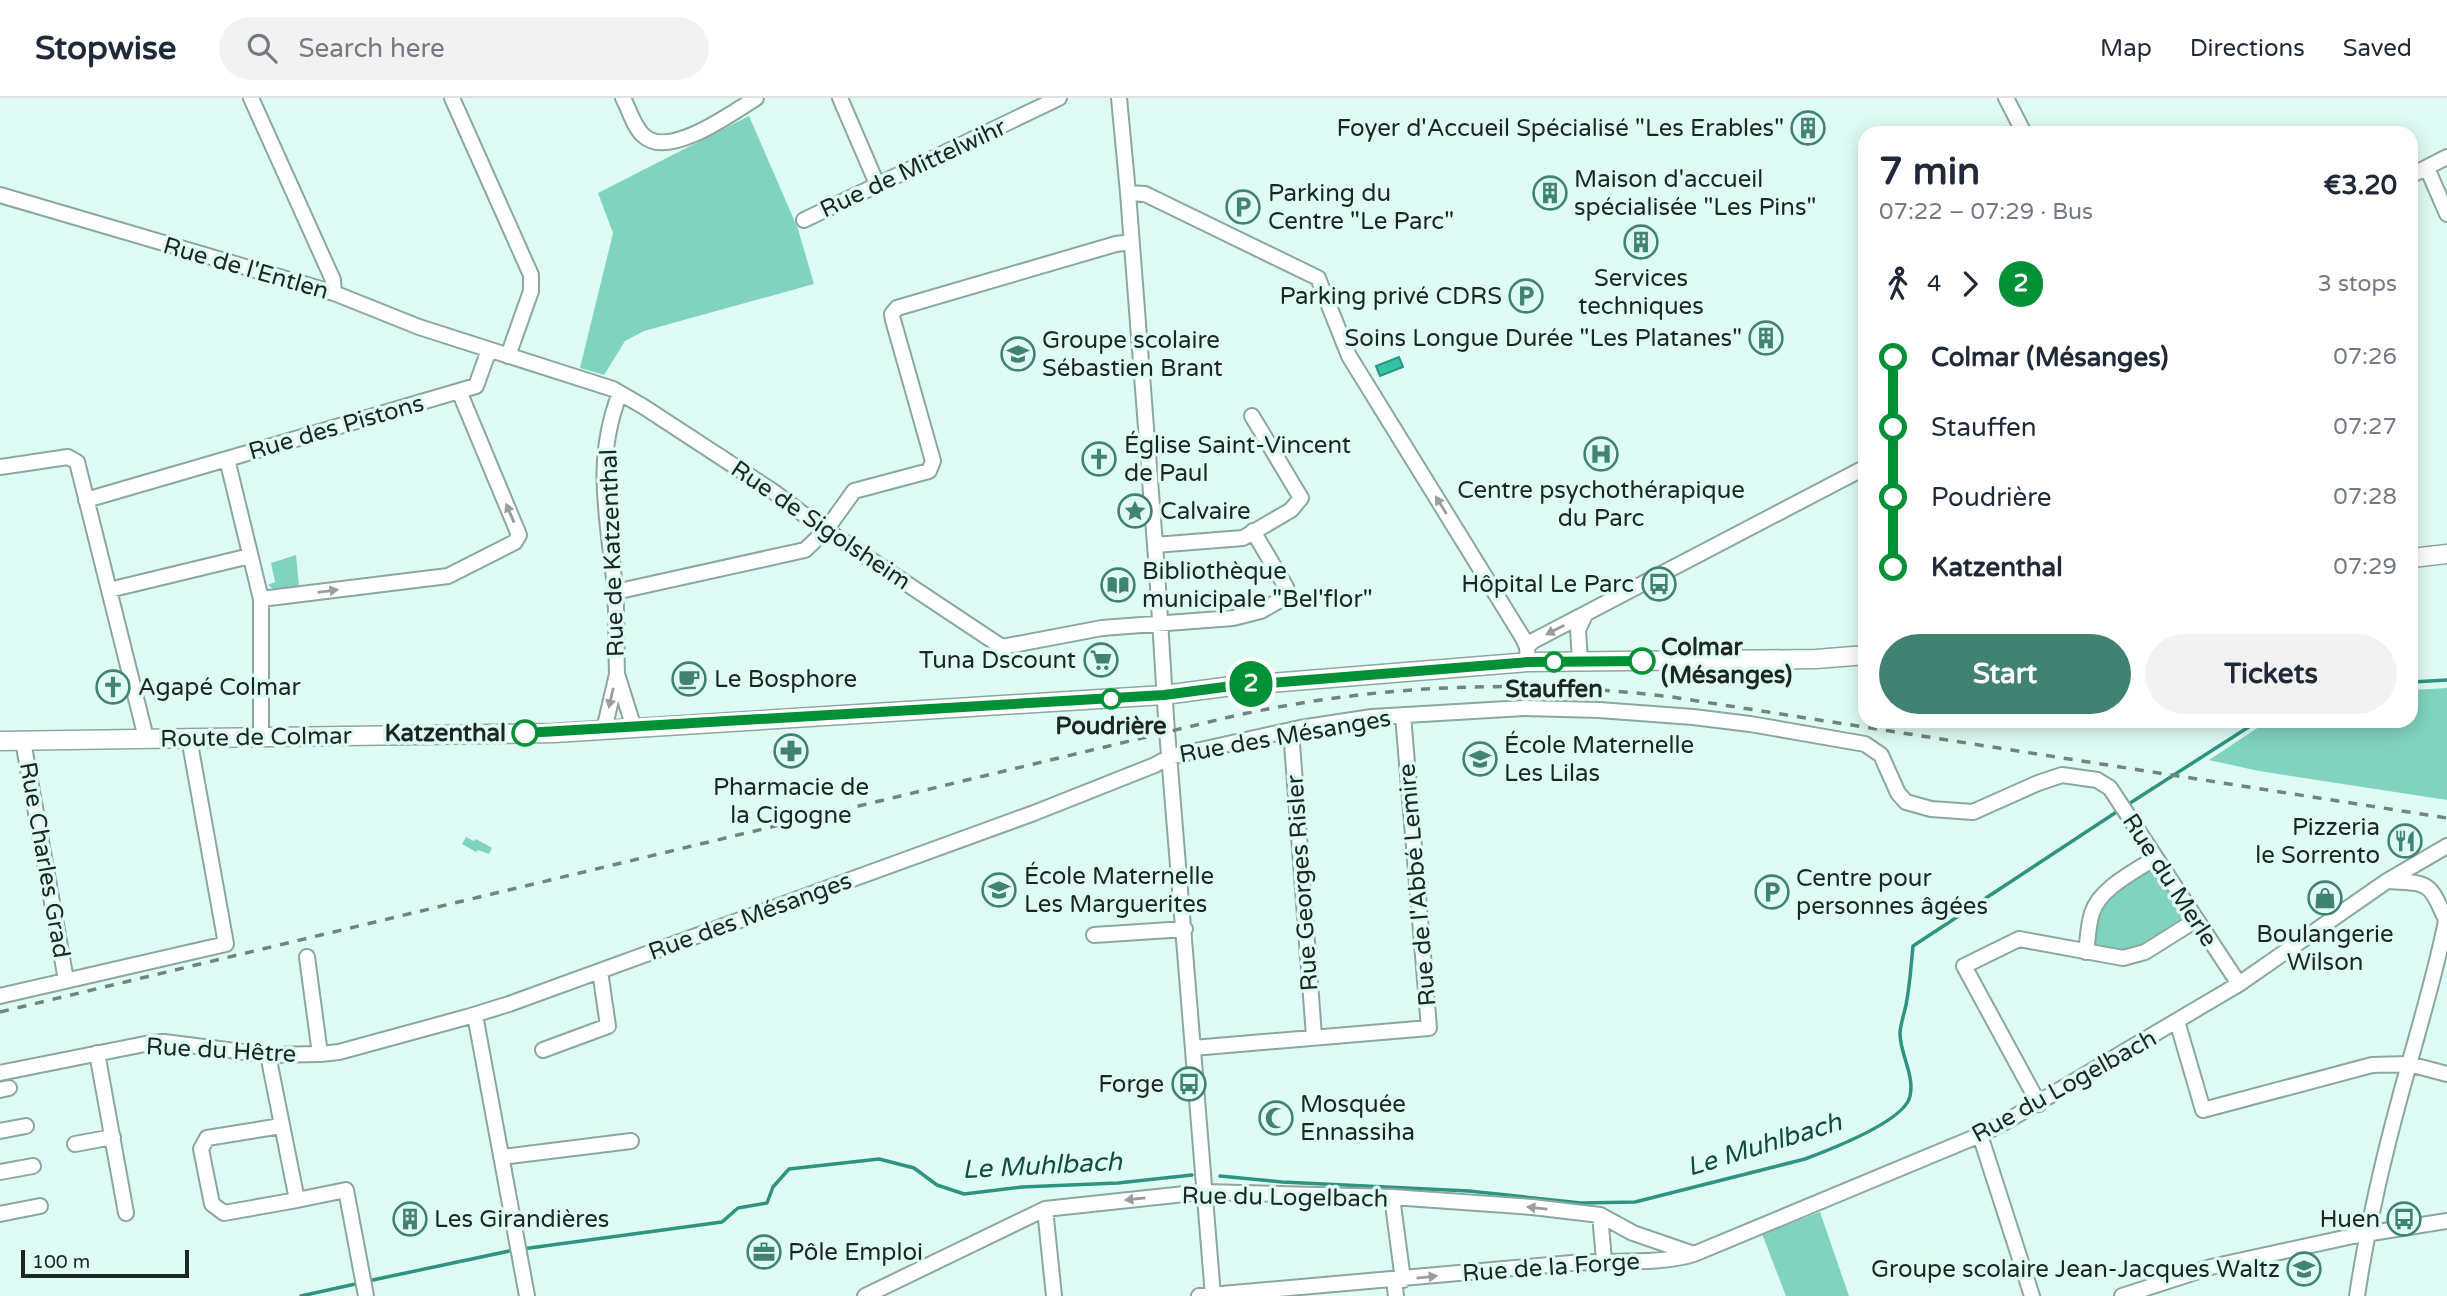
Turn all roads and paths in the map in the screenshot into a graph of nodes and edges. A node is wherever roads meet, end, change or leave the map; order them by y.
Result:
1 (251, 98) edge
2 (452, 98) edge
3 (623, 98) edge
4 (757, 98) edge
5 (841, 98) edge
6 (1059, 98) edge
7 (1119, 98) edge
8 (2006, 98) edge
9 (1028, 105) edge
10 (2020, 126) edge
11 (2447, 157) edge
12 (2427, 168) junction
13 (2418, 172) edge
14 (877, 184) junction
15 (1128, 193) junction
16 (0, 195) edge
17 (2447, 214) edge
18 (804, 219) dead end
19 (1131, 242) junction
20 (334, 293) junction
21 (489, 350) junction
22 (508, 356) junction
23 (459, 391) junction
24 (620, 393) junction
25 (1252, 416) dead end
26 (228, 459) junction
27 (0, 467) edge
28 (1858, 471) edge
29 (86, 500) junction
30 (827, 530) junction
31 (1253, 531) junction
32 (1155, 545) junction
33 (2447, 554) edge
34 (250, 556) junction
35 (2418, 557) edge
36 (109, 590) junction
37 (615, 592) junction
38 (261, 599) junction
39 (1585, 615) junction
40 (1161, 623) junction
41 (1527, 655) junction
42 (1858, 656) edge
43 (1580, 662) junction
44 (617, 674) junction
45 (1164, 695) junction
46 (1403, 715) junction
47 (634, 728) junction
48 (604, 730) junction
49 (1290, 730) junction
50 (261, 737) dead end
51 (146, 738) junction
52 (189, 738) junction
53 (0, 741) edge
54 (23, 741) junction
55 (1169, 757) junction
56 (2097, 780) joint
57 (2447, 846) edge
58 (2155, 858) junction
59 (2387, 881) junction
60 (2447, 918) edge
61 (2196, 920) junction
62 (1185, 929) junction
63 (1094, 935) dead end
64 (2086, 952) junction
65 (307, 957) dead end
66 (600, 971) junction
67 (66, 980) junction
68 (2239, 984) junction
69 (555, 988) joint
70 (0, 996) edge
71 (475, 1014) junction
72 (2177, 1021) junction
73 (1314, 1036) junction
74 (1193, 1048) junction
75 (543, 1050) dead end
76 (97, 1053) junction
77 (320, 1054) junction
78 (268, 1055) junction
79 (2409, 1064) junction
80 (0, 1073) edge
81 (2447, 1074) edge
82 (2039, 1104) junction
83 (26, 1126) dead end
84 (281, 1126) junction
85 (0, 1131) edge
86 (1980, 1135) junction
87 (113, 1138) junction
88 (631, 1141) dead end
89 (75, 1144) dead end
90 (502, 1157) junction
91 (33, 1166) dead end
92 (0, 1172) edge
93 (1203, 1192) junction
94 (1392, 1197) junction
95 (296, 1200) junction
96 (40, 1206) dead end
97 (1045, 1209) junction
98 (126, 1213) dead end
99 (0, 1214) edge
100 (1600, 1215) junction
101 (2447, 1221) edge
102 (2366, 1234) junction
103 (1693, 1254) junction
104 (1604, 1260) junction
105 (1398, 1280) junction
106 (364, 1287) edge
107 (874, 1294) edge
108 (527, 1296) edge
109 (1054, 1296) edge
110 (1208, 1296) edge
111 (1396, 1296) edge
112 (2032, 1296) edge
113 (2122, 1296) edge
114 (2357, 1296) edge

1 - 20 street
2 - 22 street
3 - 4 street
5 - 14 street
6 - 9 street, Rue de Mittelwihr
7 - 15 street
8 - 10 street
9 - 14 street, Rue de Mittelwihr
11 - 12 street
12 - 13 street
12 - 17 street
14 - 18 street, Rue de Mittelwihr
15 - 19 street
41 -> 15 street
16 - 20 street, Rue de l'Entlen
19 - 30 street
19 - 32 street
20 - 21 street, Rue de l'Entlen
21 - 22 street, Rue de Sigolsheim
21 - 23 street, Rue des Pistons
22 - 24 street, Rue de Sigolsheim
23 - 26 street, Rue des Pistons
38 -> 23 street
24 - 30 street, Rue de Sigolsheim
24 - 37 street, Rue de Katzenthal
25 - 31 street
26 - 29 street
26 - 34 street, Rue des Pistons
27 - 29 street
28 - 39 street
29 - 36 street
30 - 37 street
30 - 40 street, Rue de Sigolsheim
31 - 32 street
31 - 40 street, Rue de Sigolsheim
32 - 40 street
33 - 35 main road
34 - 36 street
34 - 38 street, Rue des Pistons
36 - 51 street
37 - 44 street, Rue de Katzenthal
38 - 50 street, Rue des Pistons
39 -> 41 street
39 - 43 street
40 - 45 street
41 - 43 main road, Route de Colmar
41 - 45 main road, Route de Colmar
42 - 43 main road, Route de Colmar
44 - 47 street, Rue de Katzenthal
44 -> 48 street, Rue de Katzenthal
45 - 47 main road, Route de Colmar
45 - 55 street
46 - 49 street, Rue des Mésanges
46 - 56 street, Rue des Mésanges
46 - 73 street, Rue de l'Abbé Lemire
47 - 48 main road, Route de Colmar
48 - 52 main road, Route de Colmar
49 - 55 street, Rue des Mésanges
49 - 73 street, Rue Georges Risler
51 - 52 main road, Route de Colmar
51 - 54 main road, Route de Colmar
52 - 67 street
53 - 54 main road, Route de Colmar
54 - 67 street, Rue Charles Grad
55 - 62 street
55 - 66 street, Rue des Mésanges
56 - 58 street, Rue du Merle
57 - 59 street, Rue du Logelbach
58 - 61 street, Rue du Merle
58 - 64 street
59 - 60 street
59 - 68 street, Rue du Logelbach
60 - 79 street
61 - 64 street
61 - 68 street, Rue du Merle
62 - 63 street
62 - 74 street
64 - 82 street
65 - 77 street, Rue du Hêtre
66 - 69 street, Rue des Mésanges
66 - 75 street
67 - 70 street
68 - 72 street, Rue du Logelbach
69 - 71 street, Rue du Hêtre
71 - 77 street, Rue du Hêtre
71 - 90 street
72 - 79 street
72 - 82 street, Rue du Logelbach
73 - 74 street, Rue de l'Abbé Lemire
74 - 93 street
76 - 78 street, Rue du Hêtre
76 - 80 street, Rue du Hêtre
76 - 87 street
77 - 78 street, Rue du Hêtre
78 - 84 street
79 - 81 street
79 - 102 street
82 - 86 street, Rue du Logelbach
83 - 85 street
84 - 95 street
84 - 95 street
86 - 103 street, Rue du Logelbach
86 - 112 street
87 - 89 street
87 - 98 street
88 - 90 street
90 - 108 street
91 - 92 street
93 - 94 street, Rue du Logelbach
93 -> 97 street, Rue du Logelbach
93 - 110 street
100 -> 94 street, Rue du Logelbach
94 - 105 street
95 - 106 street
96 - 99 street
97 - 107 street, Rue du Logelbach
97 - 109 street
100 - 103 street, Rue du Logelbach
100 - 104 street
101 - 102 street
102 - 113 street
102 - 114 street
103 - 104 street, Rue de la Forge
105 -> 104 street, Rue de la Forge
105 - 110 street, Rue de la Forge
105 - 111 street

